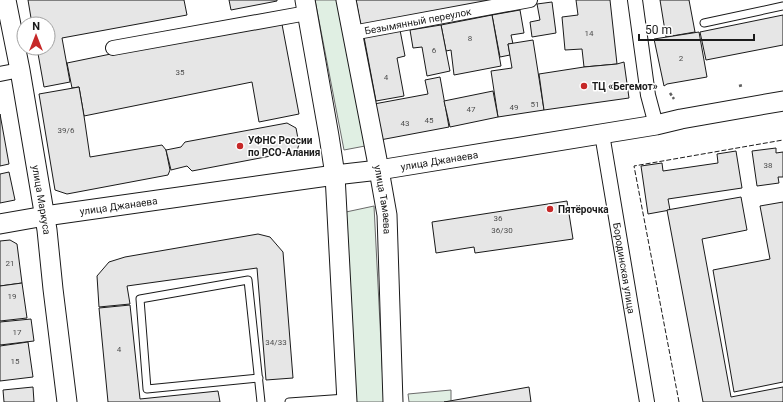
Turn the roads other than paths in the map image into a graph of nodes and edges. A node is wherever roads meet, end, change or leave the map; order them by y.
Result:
1 (6, 0) edge
2 (346, 0) edge
3 (530, 0) edge
4 (635, 0) edge
5 (306, 6) edge
6 (783, 6) edge
7 (704, 23) dead end
8 (352, 32) junction
9 (113, 48) dead end
10 (20, 70) junction
11 (0, 74) edge
12 (783, 100) edge
13 (656, 125) junction
14 (602, 134) junction
15 (379, 170) junction
16 (335, 175) junction
17 (45, 216) junction
18 (0, 224) edge
19 (259, 378) junction
20 (347, 400) edge
21 (67, 402) edge
22 (261, 402) edge
23 (289, 402) edge
24 (393, 402) edge
25 (647, 402) edge

1 - 10 street, улица Маркуса
2 - 8 street, улица Тамаева
3 - 8 street, Безымянный переулок
4 - 13 street
5 - 9 street
5 - 16 street
6 - 7 lane
8 - 15 street, улица Тамаева
10 - 11 street
10 - 17 street, улица Маркуса
12 - 13 street, улица Джанаева
13 - 14 street, улица Джанаева
14 - 15 street, улица Джанаева
14 - 25 street, Бородинская улица
15 - 16 street, улица Джанаева
15 - 24 street, улица Тамаева
16 - 17 street, улица Джанаева
16 - 20 street
17 - 18 street, улица Джанаева
17 - 21 street, улица Маркуса
19 - 19 lane
19 - 22 lane
20 - 23 lane

